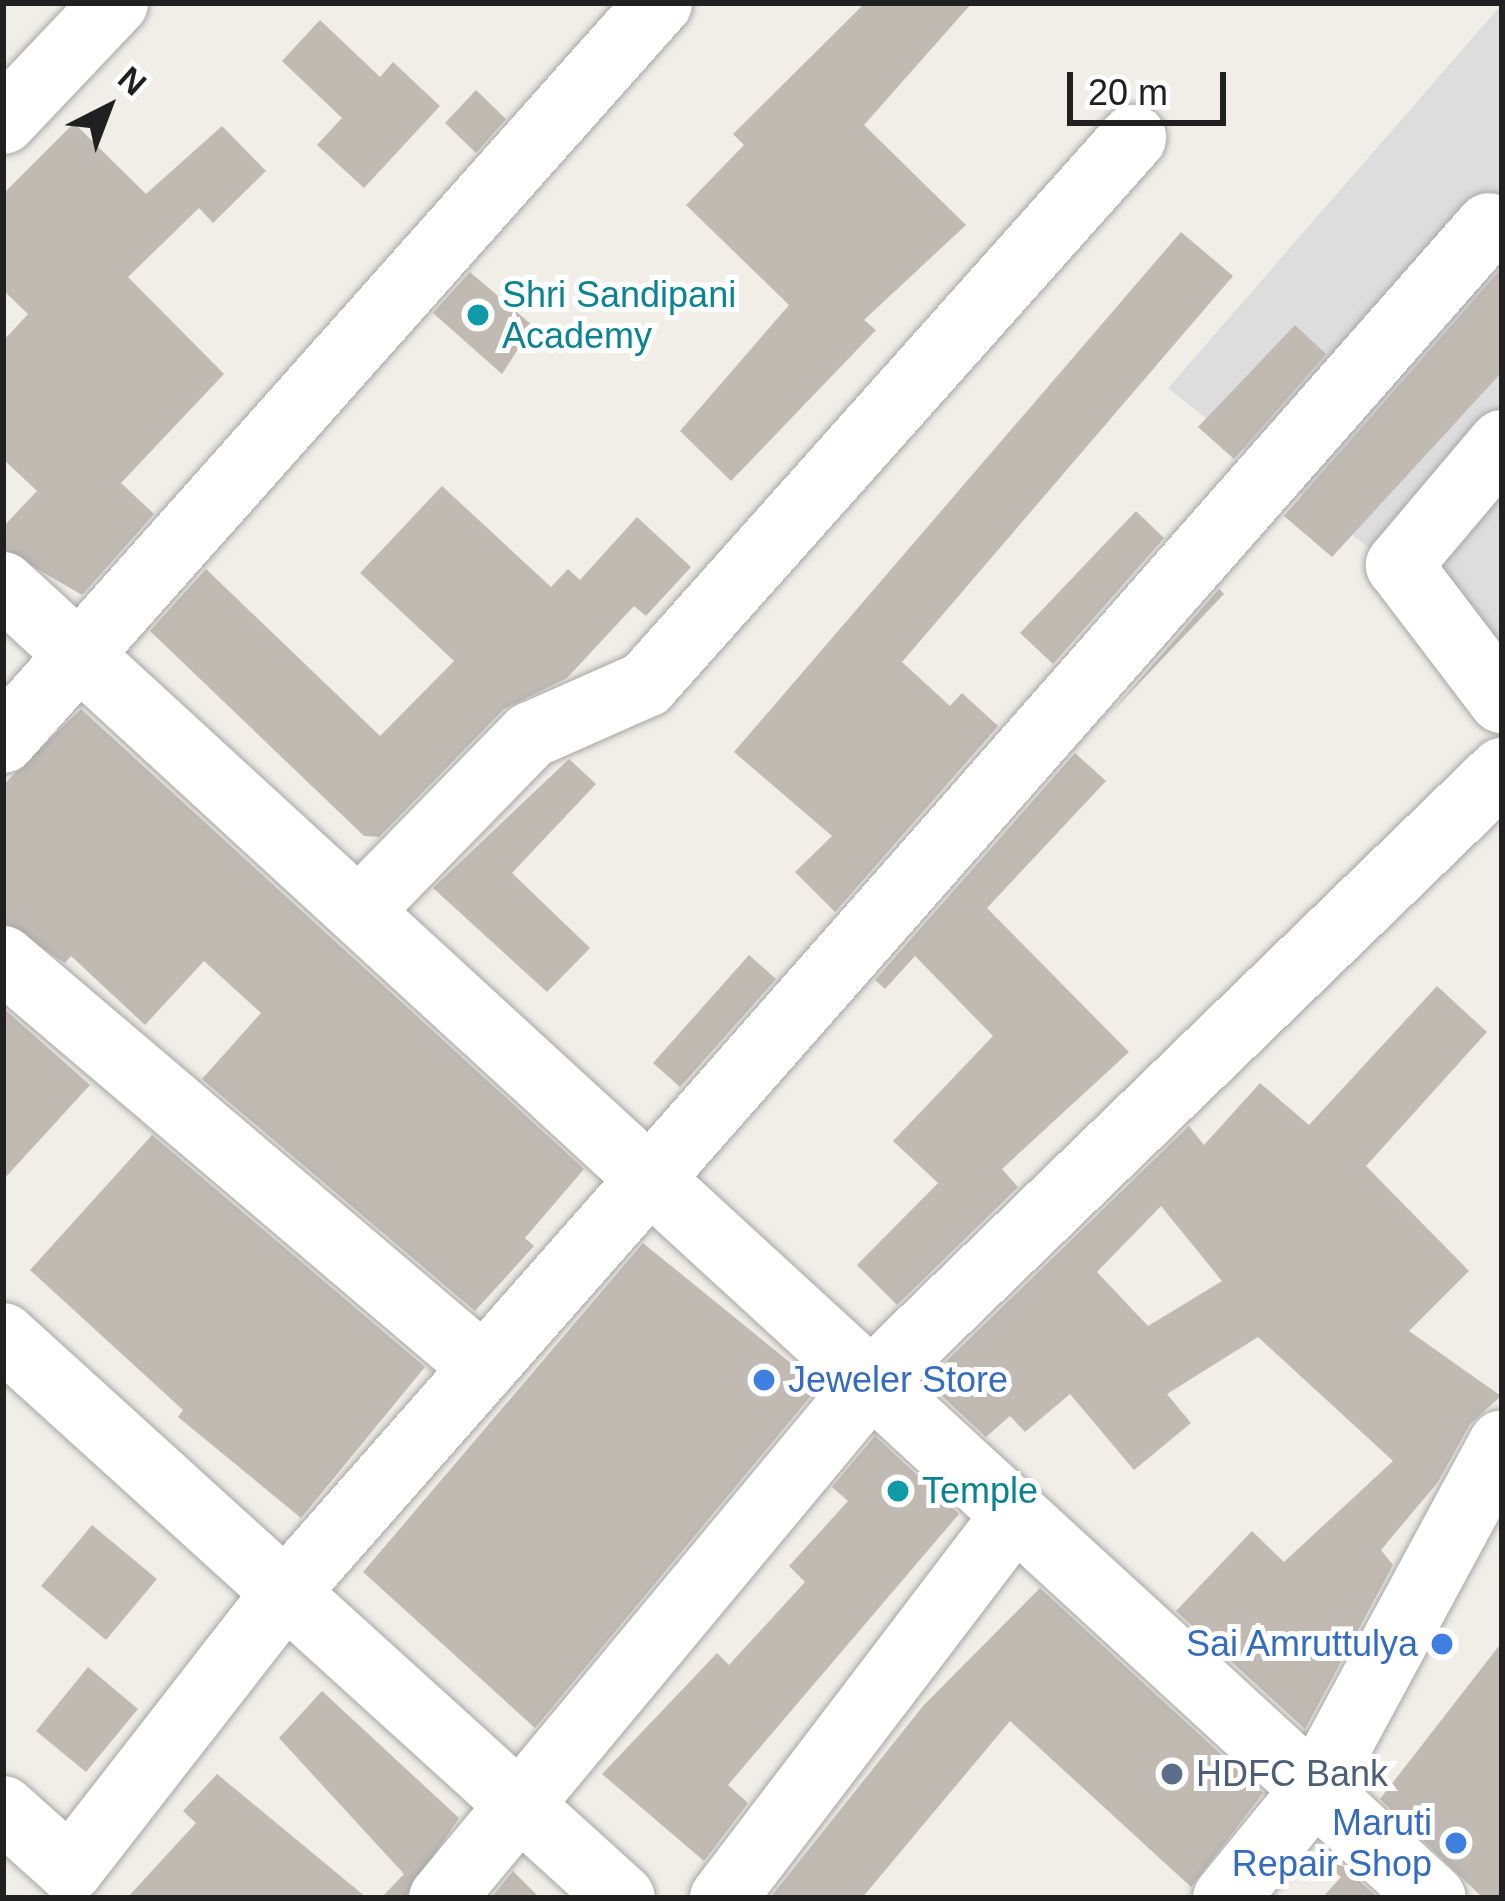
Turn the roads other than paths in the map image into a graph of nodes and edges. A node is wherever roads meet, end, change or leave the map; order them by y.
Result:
1 (115, 3) edge
2 (659, 3) edge
3 (3, 121) edge
4 (1133, 138) dead end
5 (1489, 226) dead end
6 (1502, 443) edge
7 (3, 585) edge
8 (79, 655) junction
9 (1502, 700) edge
10 (3, 740) edge
11 (1502, 771) edge
12 (359, 911) junction
13 (3, 959) edge
14 (651, 1178) junction
15 (3, 1336) edge
16 (484, 1368) junction
17 (872, 1381) junction
18 (1502, 1443) edge
19 (1013, 1517) junction
20 (286, 1592) junction
21 (1315, 1789) junction
22 (516, 1802) junction
23 (3, 1808) edge
24 (442, 1898) edge
25 (622, 1898) edge
26 (723, 1898) edge
27 (1226, 1898) edge
28 (1433, 1898) edge

1 - 3 street
2 - 8 street
4 - 12 street
5 - 14 street
6 - 9 street
7 - 8 street
8 - 10 street
8 - 12 street
11 - 17 street
12 - 14 street
13 - 16 street
14 - 16 street
14 - 17 street
15 - 20 street
16 - 20 street
17 - 19 street
17 - 22 street
18 - 21 street
19 - 21 street
19 - 26 street
20 - 22 street
20 - 23 street
21 - 27 street
21 - 28 street
22 - 24 street
22 - 25 street

